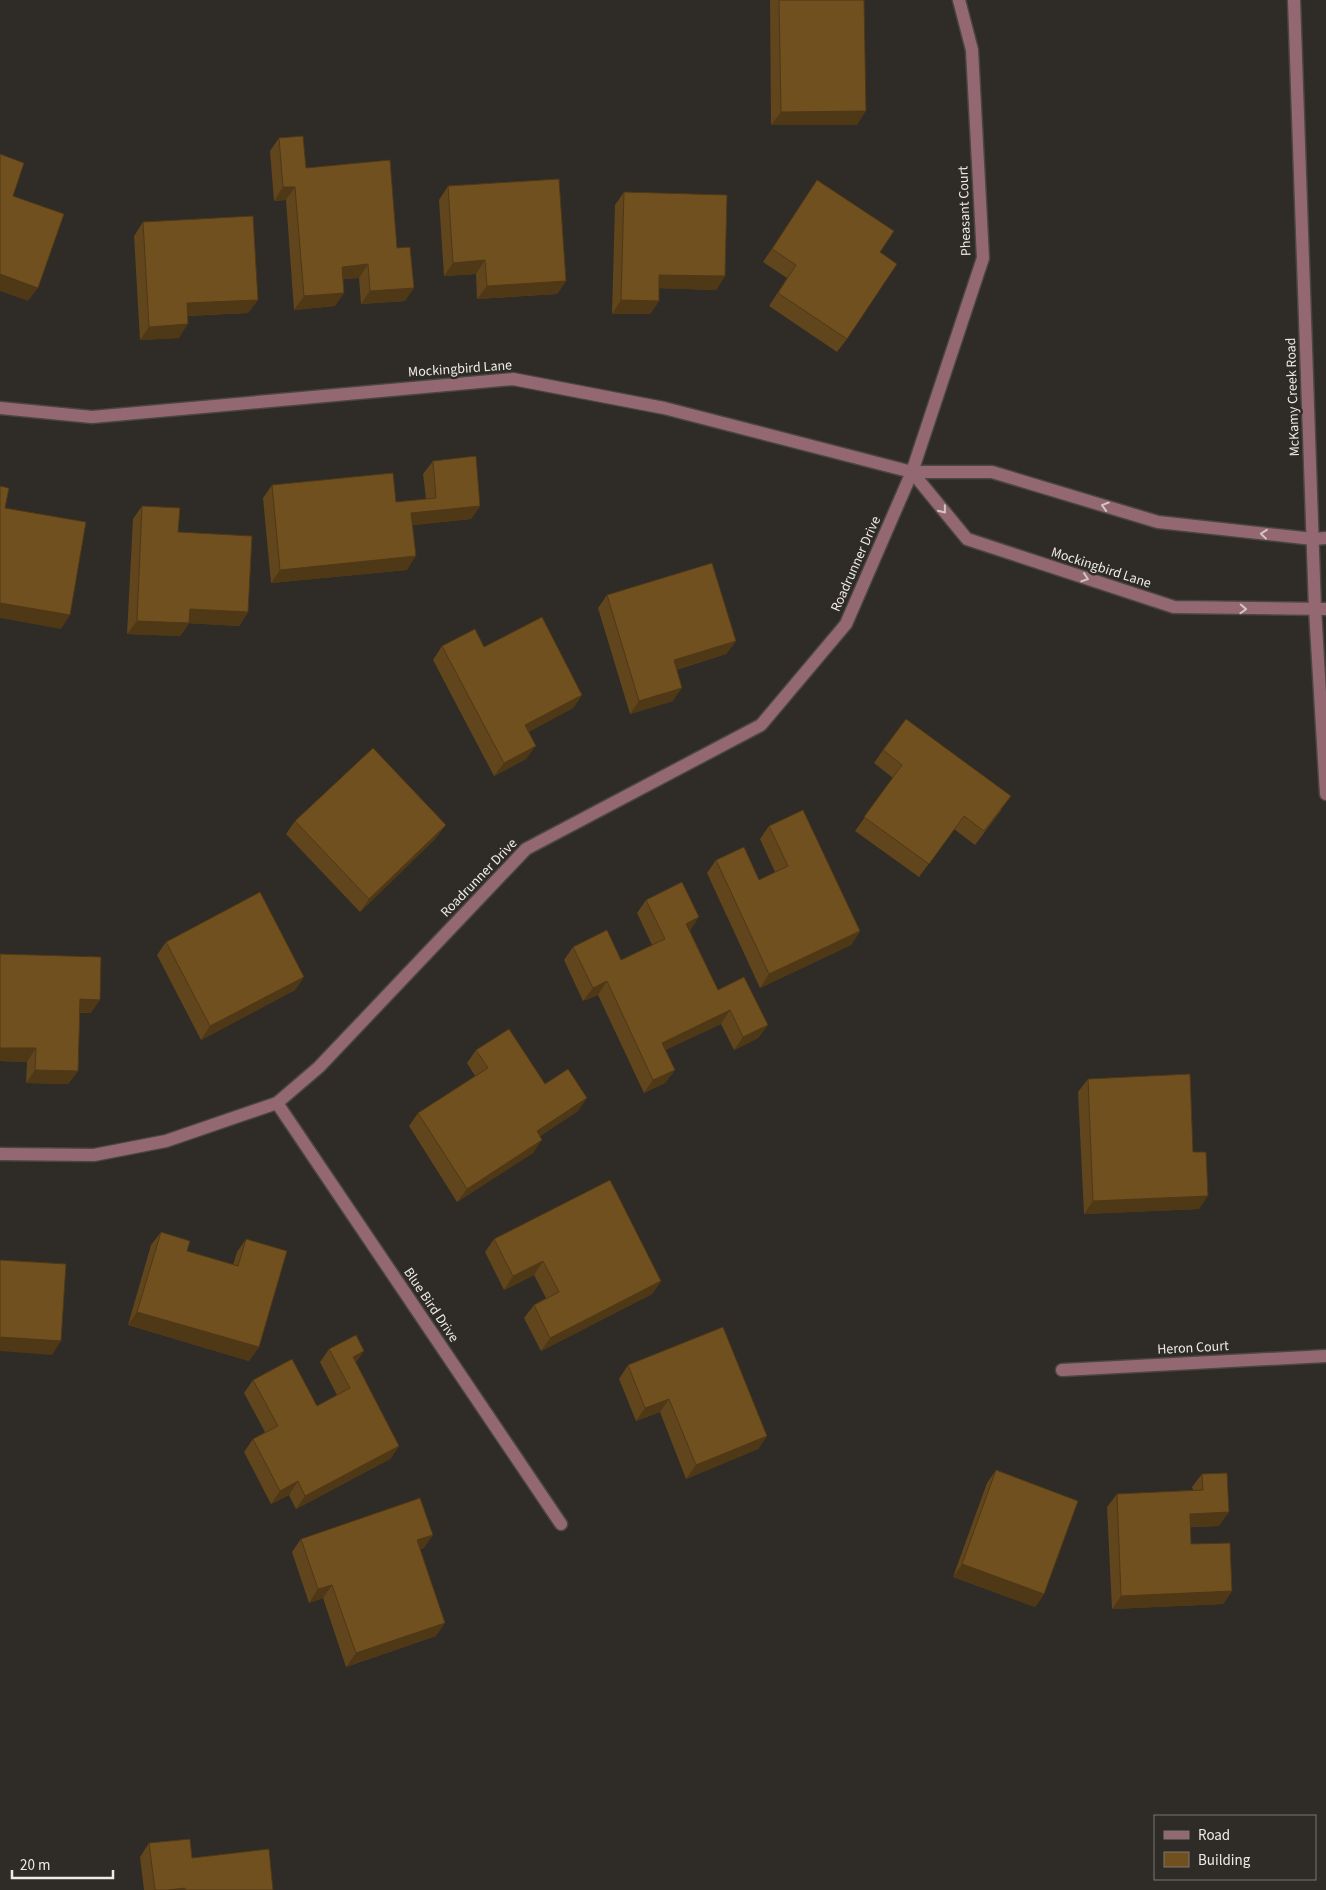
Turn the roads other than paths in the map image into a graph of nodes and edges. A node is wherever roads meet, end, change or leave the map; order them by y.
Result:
1 (959, 0) edge
2 (1294, 0) edge
3 (0, 408) edge
4 (912, 472) junction
5 (1326, 538) edge
6 (1312, 539) junction
7 (1321, 609) edge
8 (1326, 794) edge
9 (277, 1103) junction
10 (0, 1154) edge
11 (1326, 1356) edge
12 (1062, 1370) dead end
13 (561, 1524) dead end

1 - 4 street, Pheasant Court
2 - 6 street, McKamy Creek Road
3 - 4 street, Mockingbird Lane
6 -> 4 street, Mockingbird Lane
4 -> 7 street, Mockingbird Lane
4 - 9 street, Roadrunner Drive
5 - 6 street, Mockingbird Lane
6 - 7 street, McKamy Creek Road
7 - 8 street, McKamy Creek Road
9 - 10 street, Roadrunner Drive
9 - 13 street, Blue Bird Drive
11 - 12 street, Heron Court

